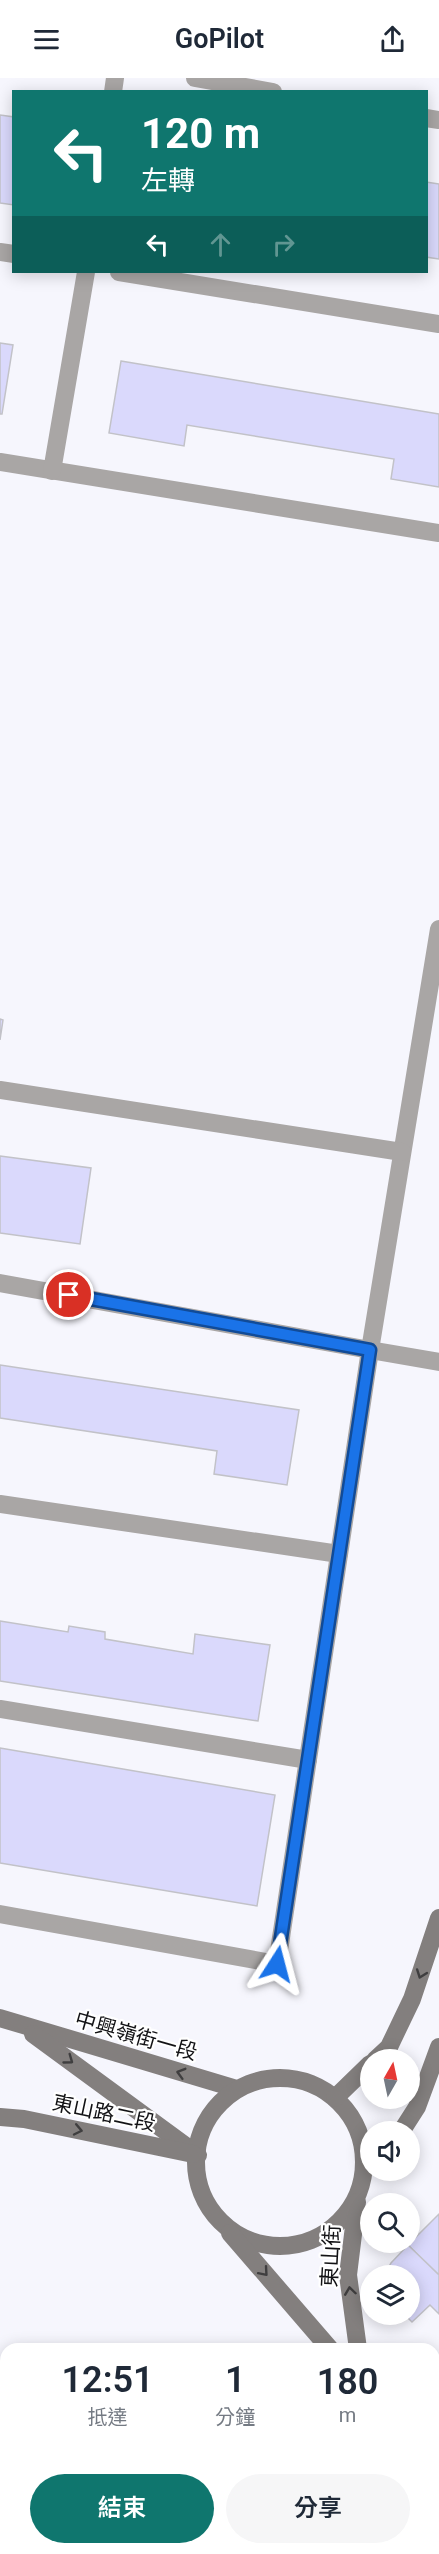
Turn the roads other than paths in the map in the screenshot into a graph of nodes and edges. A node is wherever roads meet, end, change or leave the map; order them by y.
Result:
1 (195, 78) edge
2 (262, 90) edge
3 (86, 273) edge
4 (125, 273) edge
5 (439, 324) edge
6 (0, 462) edge
7 (52, 471) junction
8 (439, 533) edge
9 (439, 929) edge
10 (0, 1090) edge
11 (402, 1152) junction
12 (0, 1282) edge
13 (370, 1350) junction
14 (439, 1362) edge
15 (0, 1504) edge
16 (339, 1554) junction
17 (0, 1709) edge
18 (308, 1760) junction
19 (0, 1914) edge
20 (439, 1918) edge
21 (0, 2018) edge
22 (22, 2026) junction
23 (439, 2047) edge
24 (386, 2049) edge
25 (360, 2073) edge
26 (237, 2089) junction
27 (334, 2098) junction
28 (0, 2117) edge
29 (408, 2121) edge
30 (198, 2155) junction
31 (368, 2181) edge
32 (357, 2197) junction
33 (212, 2212) junction
34 (325, 2343) edge
35 (357, 2343) edge

1 - 2 lane
3 - 7 lane
4 - 5 lane
6 - 7 lane
7 - 8 lane
9 - 11 lane
10 - 11 lane
11 - 13 lane
12 - 13 lane
13 - 14 lane
13 - 16 lane
15 - 16 lane
16 - 18 lane
17 - 18 lane
18 - 19 lane
20 -> 24 main road
21 - 22 main road, 中興嶺街一段
26 -> 22 main road, 中興嶺街一段
22 -> 30 main road, 中興嶺街一段
23 - 29 main road
25 - 27 main road
26 - 27 main road
26 - 30 main road
27 - 32 main road
28 -> 30 main road, 東山路二段
30 - 33 main road
31 - 32 main road, 東山街
32 - 33 main road
35 -> 32 main road, 東山街
33 -> 34 main road, 東山街

